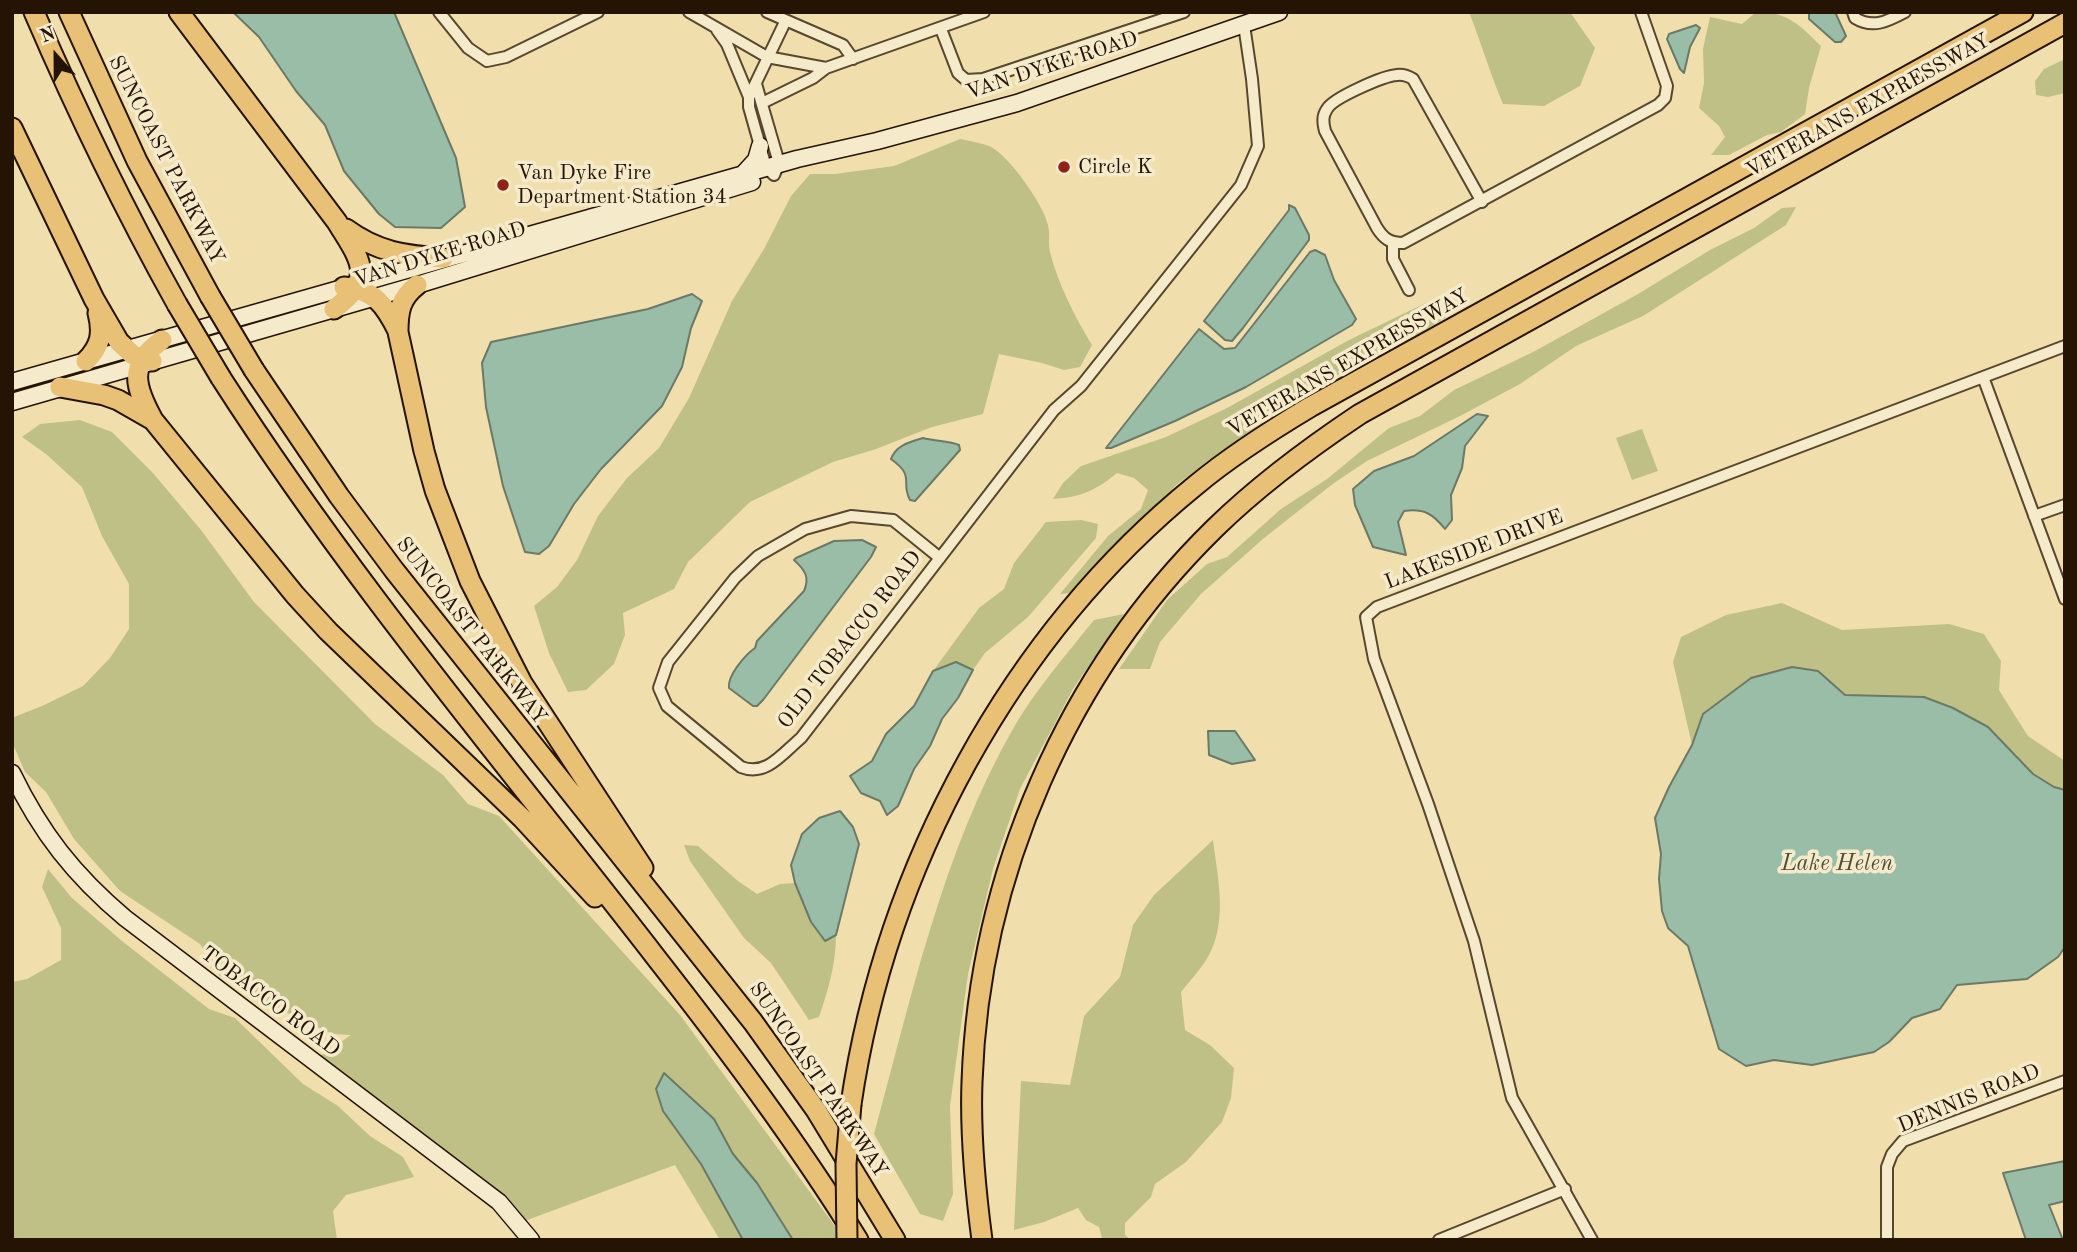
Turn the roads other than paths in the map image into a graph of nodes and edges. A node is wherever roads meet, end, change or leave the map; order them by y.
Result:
1 (34, 12) edge
2 (69, 12) edge
3 (179, 12) edge
4 (439, 12) edge
5 (598, 12) edge
6 (689, 12) edge
7 (766, 12) edge
8 (984, 12) edge
9 (1184, 12) edge
10 (1279, 12) edge
11 (1641, 12) edge
12 (1853, 12) edge
13 (1905, 12) edge
14 (2023, 12) edge
15 (785, 22) junction
16 (2065, 23) edge
17 (1244, 25) junction
18 (716, 28) junction
19 (941, 29) junction
20 (767, 57) junction
21 (853, 59) junction
22 (826, 68) junction
23 (756, 84) junction
24 (749, 97) junction
25 (762, 103) junction
26 (12, 128) edge
27 (760, 146) junction
28 (773, 169) junction
29 (744, 173) junction
30 (1482, 202) junction
31 (337, 222) junction
32 (1393, 243) junction
33 (443, 258) junction
34 (416, 285) junction
35 (353, 286) junction
36 (1409, 290) dead end
37 (374, 297) junction
38 (94, 299) junction
39 (334, 309) junction
40 (398, 332) junction
41 (162, 340) joint
42 (2065, 346) edge
43 (140, 359) junction
44 (86, 361) junction
45 (1983, 377) junction
46 (12, 382) edge
47 (60, 387) junction
48 (12, 402) edge
49 (153, 420) junction
50 (2065, 505) edge
51 (2034, 516) junction
52 (940, 558) junction
53 (2065, 598) edge
54 (12, 773) edge
55 (698, 951) junction
56 (684, 993) junction
57 (2065, 1081) edge
58 (1565, 1189) junction
59 (531, 1240) edge
60 (846, 1240) edge
61 (858, 1240) edge
62 (895, 1240) edge
63 (982, 1240) edge
64 (1439, 1240) edge
65 (1592, 1240) edge
66 (1887, 1240) edge

1 - 56 highway, bridge
2 - 55 highway, SUNCOAST PARKWAY, bridge
3 - 31 highway
4 - 5 street
6 - 18 street
7 - 15 street
8 - 19 street
9 - 19 street
10 - 17 main road, VAN DYKE ROAD
11 - 30 street
12 - 13 street
14 - 60 highway, VETERANS EXPRESSWAY, bridge
15 - 20 street
15 - 21 street
16 - 63 highway, VETERANS EXPRESSWAY
17 - 28 main road, VAN DYKE ROAD
17 - 52 street, OLD TOBACCO ROAD
18 - 20 street
18 - 24 street
19 - 21 street
20 - 22 street
20 - 23 street
21 - 22 street
22 - 25 street
23 - 24 street
23 - 25 street
24 - 27 street
25 - 28 street
26 - 38 highway
27 - 28 street
27 - 29 main road
28 - 29 main road, VAN DYKE ROAD
28 - 34 main road, VAN DYKE ROAD
29 - 33 main road, VAN DYKE ROAD
30 - 32 street
30 - 32 street
31 - 33 highway
31 - 35 highway
32 - 36 street
33 - 35 main road, VAN DYKE ROAD
34 - 37 main road, VAN DYKE ROAD
34 - 40 highway
35 - 37 highway
35 - 39 highway
35 - 41 main road, VAN DYKE ROAD
37 - 39 main road, VAN DYKE ROAD
37 - 40 highway
38 - 43 highway
38 - 44 highway
39 - 43 main road, VAN DYKE ROAD
40 - 55 highway
41 - 43 highway
42 - 45 street, LAKESIDE DRIVE
43 - 44 main road, VAN DYKE ROAD
43 - 47 main road, VAN DYKE ROAD
43 - 49 highway
44 - 46 main road, VAN DYKE ROAD
45 - 51 street
45 - 58 street, LAKESIDE DRIVE
47 - 48 main road, VAN DYKE ROAD
47 - 49 highway
49 - 56 highway
50 - 51 street
51 - 53 street
52 - 52 street, OLD TOBACCO ROAD
54 - 59 main road, TOBACCO ROAD
55 - 62 highway, SUNCOAST PARKWAY
56 - 61 highway
57 - 66 street, DENNIS ROAD
58 - 64 street
58 - 65 street, LAKESIDE DRIVE

